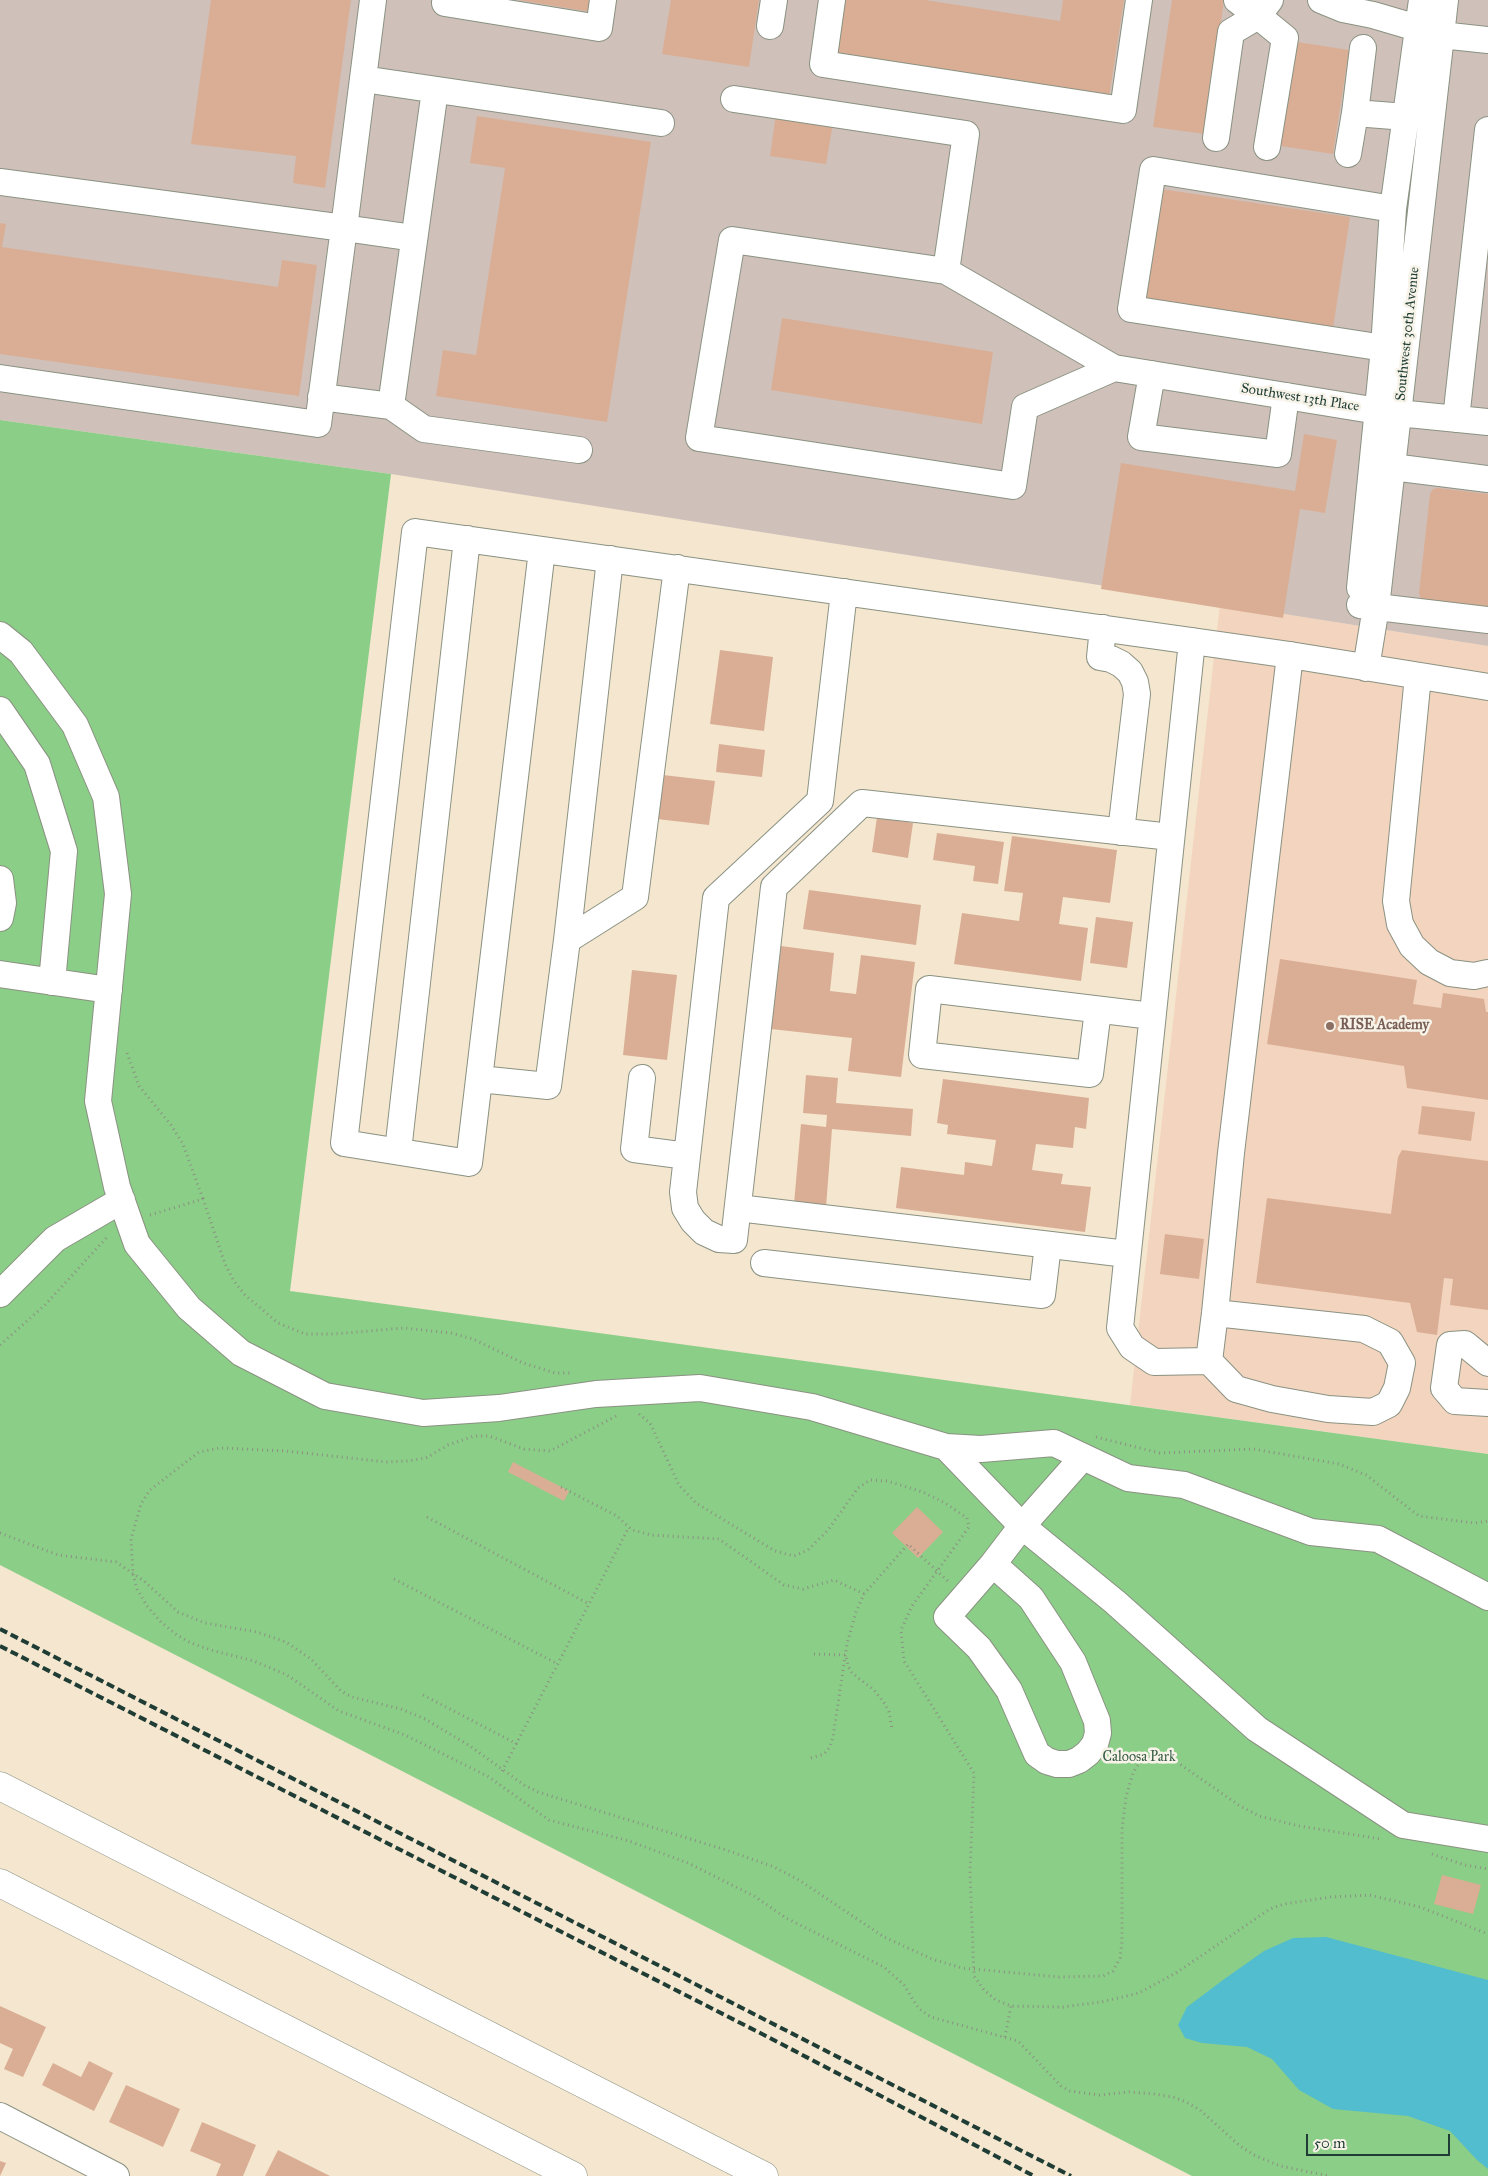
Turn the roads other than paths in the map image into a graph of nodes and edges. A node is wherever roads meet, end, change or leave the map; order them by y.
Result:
1 (373, 0) edge
2 (446, 0) edge
3 (603, 0) edge
4 (774, 0) edge
5 (832, 0) edge
6 (1139, 0) edge
7 (1237, 0) edge
8 (1321, 0) edge
9 (1422, 0) edge
10 (1445, 0) edge
11 (1264, 8) edge
12 (770, 26) dead end
13 (1430, 32) junction
14 (1488, 40) edge
15 (1363, 48) dead end
16 (363, 79) junction
17 (434, 90) junction
18 (734, 99) dead end
19 (1355, 113) junction
20 (1406, 117) junction
21 (661, 123) dead end
22 (1488, 130) edge
23 (1216, 138) dead end
24 (1267, 147) dead end
25 (1348, 154) dead end
26 (0, 182) edge
27 (1393, 209) junction
28 (344, 228) junction
29 (414, 238) junction
30 (946, 271) junction
31 (1384, 348) junction
32 (1114, 368) junction
33 (1152, 374) junction
34 (0, 378) edge
35 (1286, 396) junction
36 (321, 397) junction
37 (391, 406) junction
38 (1388, 412) junction
39 (1456, 418) junction
40 (1488, 422) edge
41 (579, 450) dead end
42 (1392, 467) junction
43 (1488, 479) edge
44 (467, 539) junction
45 (542, 550) junction
46 (610, 559) junction
47 (677, 568) junction
48 (844, 592) junction
49 (1367, 606) junction
50 (1488, 620) edge
51 (1103, 628) junction
52 (0, 635) edge
53 (1192, 640) junction
54 (1290, 655) junction
55 (1358, 667) junction
56 (1418, 676) junction
57 (1488, 687) edge
58 (0, 710) edge
59 (1121, 832) junction
60 (1171, 837) junction
61 (0, 879) edge
62 (0, 918) edge
63 (567, 940) junction
64 (0, 974) edge
65 (1488, 974) edge
66 (52, 982) junction
67 (109, 990) junction
68 (1098, 1010) junction
69 (1152, 1016) junction
70 (642, 1078) dead end
71 (479, 1079) junction
72 (398, 1151) junction
73 (686, 1156) junction
74 (122, 1200) junction
75 (738, 1208) junction
76 (1048, 1245) junction
77 (1128, 1254) junction
78 (764, 1263) dead end
79 (0, 1294) edge
80 (1215, 1313) junction
81 (1209, 1361) junction
82 (1488, 1363) edge
83 (1488, 1403) edge
84 (946, 1448) junction
85 (1083, 1457) junction
86 (1022, 1526) junction
87 (993, 1564) junction
88 (1488, 1597) edge
89 (0, 1786) edge
90 (1488, 1839) edge
91 (0, 1883) edge
92 (0, 2116) edge
93 (116, 2176) edge
94 (573, 2176) edge
95 (764, 2176) edge

1 - 16 street
2 - 3 street
4 - 12 street
5 - 6 street
7 - 11 street
8 - 13 street
9 - 13 street, Southwest 30th Avenue
10 - 13 street, Southwest 30th Avenue
11 - 23 street
11 - 24 street
13 - 14 street
13 - 20 street, Southwest 30th Avenue
13 - 38 street, Southwest 30th Avenue
15 - 19 street
16 - 17 street
16 - 28 street
17 - 21 street
17 - 29 street
18 - 30 street
19 - 20 street
19 - 25 street
20 - 27 street, Southwest 30th Avenue
22 - 39 street
26 - 28 street
27 - 31 street, Southwest 30th Avenue
27 - 31 street
28 - 29 street
28 - 36 street
29 - 37 street
30 - 32 street
30 - 32 street
31 - 38 street, Southwest 30th Avenue
32 - 33 street, Southwest 13th Place
33 - 35 street, Southwest 13th Place
33 - 35 street
34 - 36 street
35 - 38 street, Southwest 13th Place
36 - 37 street
37 - 41 street
38 - 39 street, Southwest 13th Place
38 - 42 street, Southwest 30th Avenue
38 - 49 street, Southwest 30th Avenue
39 - 40 street, Southwest 13th Place
42 - 43 street
42 - 49 street, Southwest 30th Avenue
44 - 45 street
44 - 72 street
44 - 72 street
45 - 46 street
45 - 71 street
46 - 47 street
46 - 63 street
47 - 48 street
47 - 63 street
48 - 51 street
48 - 73 street
49 - 50 street
49 - 55 street, Southwest 30th Avenue
51 - 53 street
51 - 59 street
52 - 67 street
53 - 54 street
53 - 60 street
54 - 55 street
54 - 80 street
55 - 56 street
56 - 57 street
56 - 65 street
58 - 66 street
59 - 60 street
59 - 75 street
60 - 69 street
61 - 62 street
63 - 71 street
64 - 66 street
66 - 67 street
67 - 74 street
68 - 68 street
68 - 69 street
69 - 77 street
70 - 73 street
71 - 72 street
73 - 75 street
74 - 79 street
74 - 84 street
75 - 76 street
76 - 77 street
76 - 78 street
77 - 81 street
80 - 81 street
80 - 81 street
82 - 83 street
84 - 85 street
84 - 86 street
85 - 86 street
85 - 88 street
86 - 87 street
86 - 90 street
87 - 87 street
89 - 95 highway
91 - 94 highway
92 - 93 street

